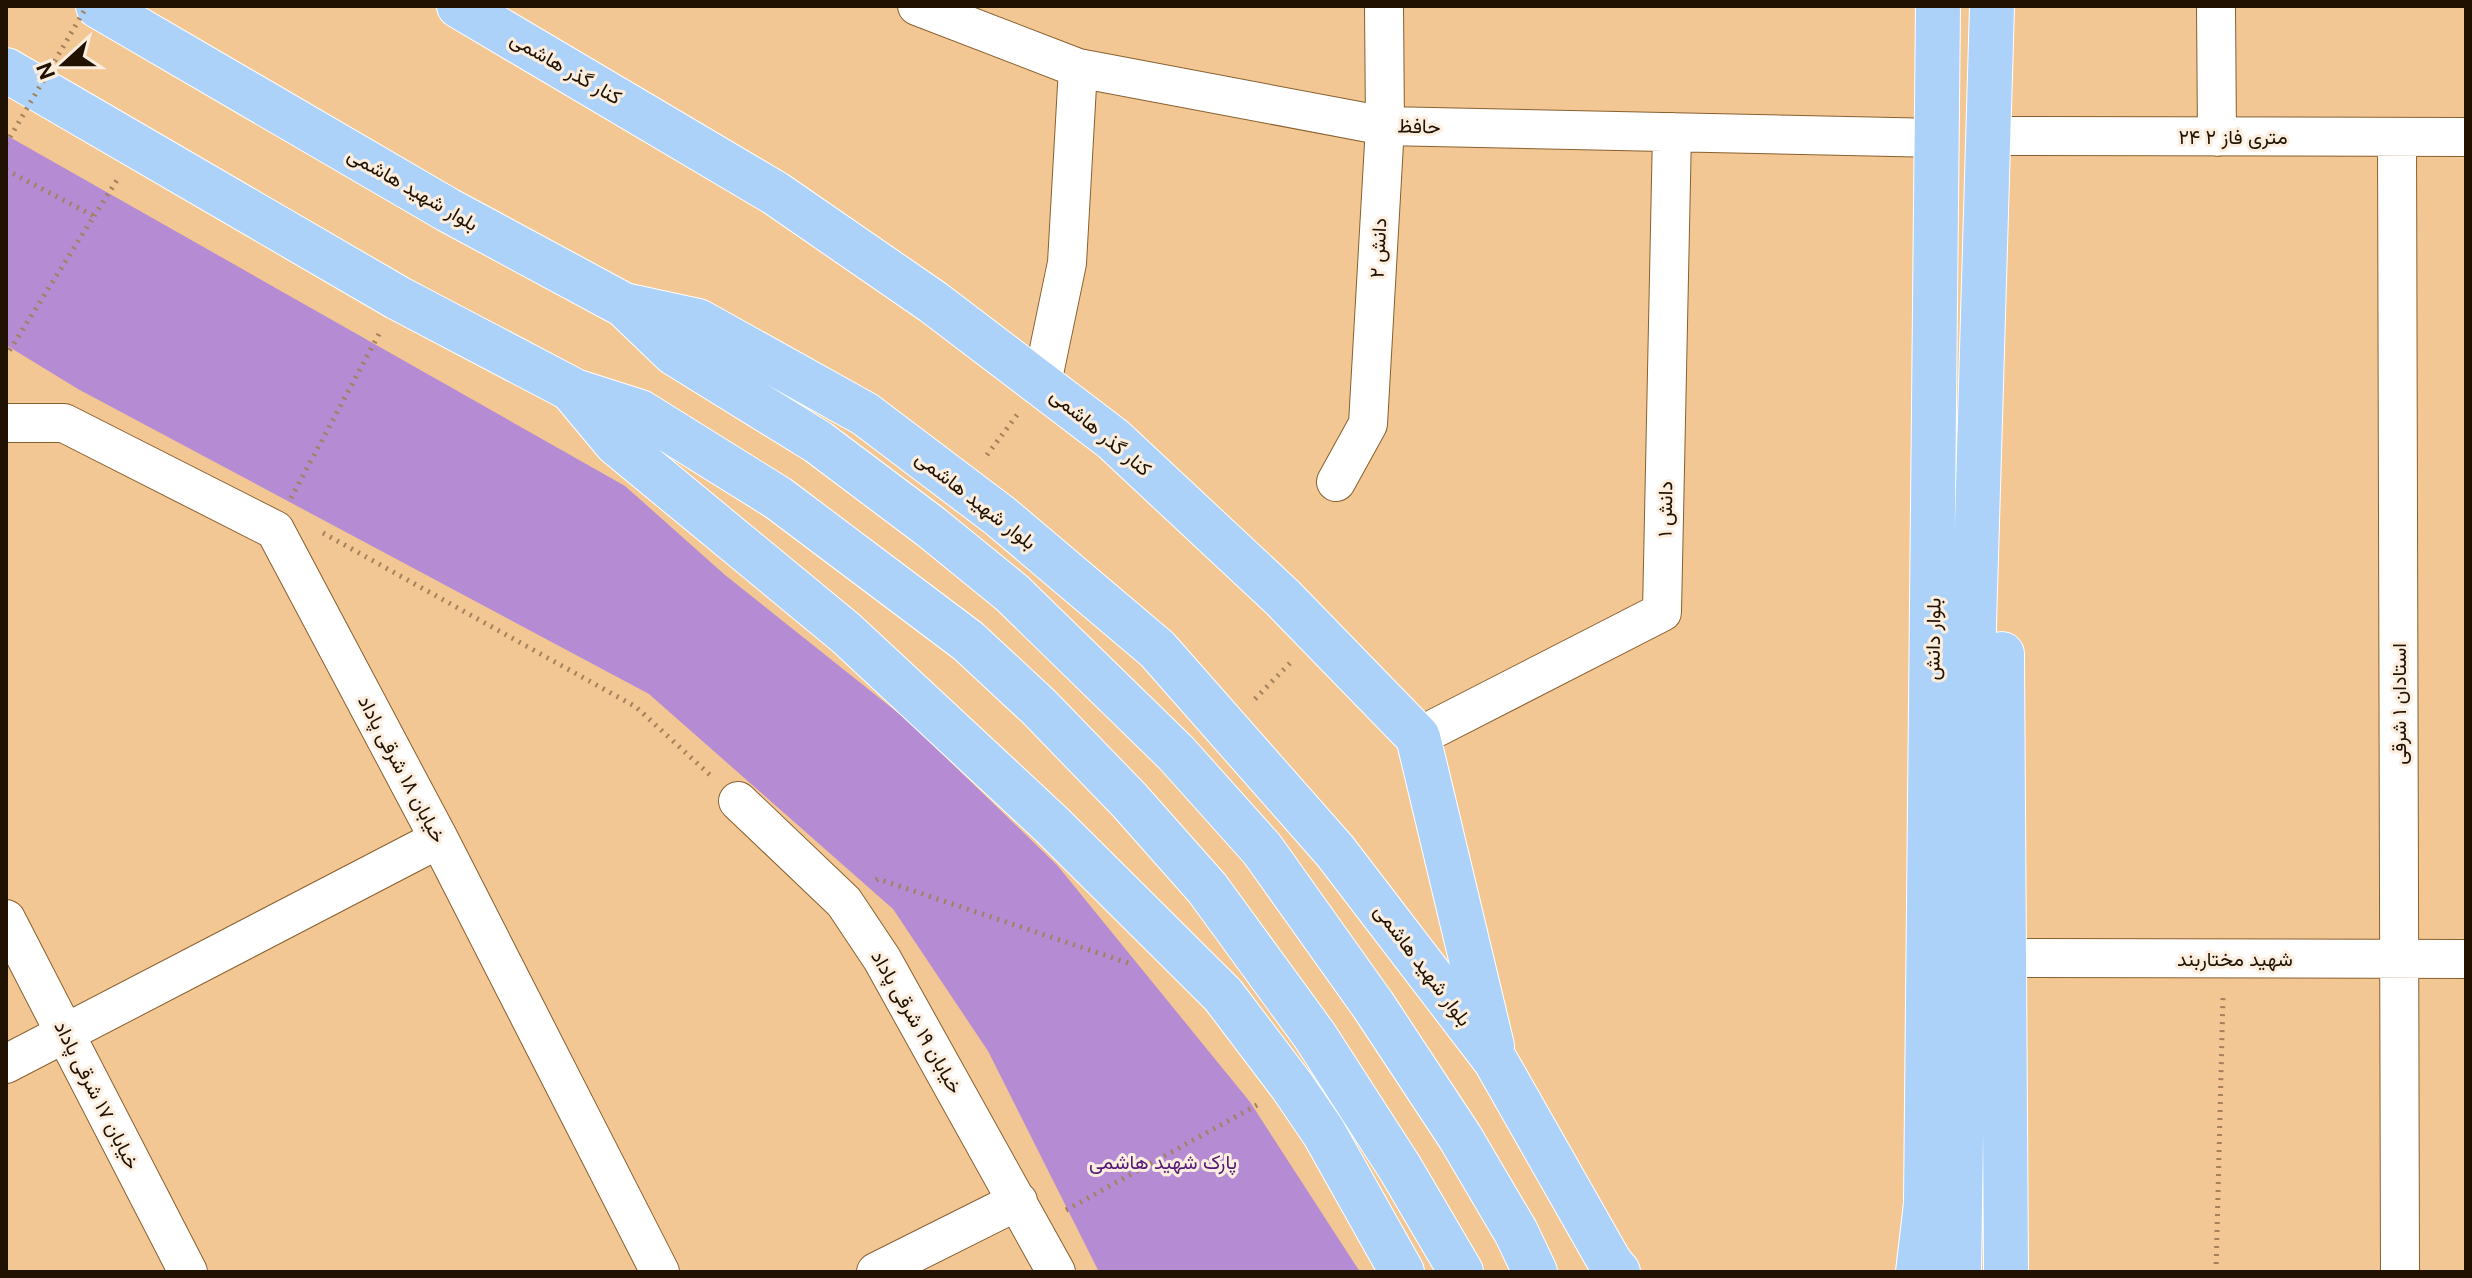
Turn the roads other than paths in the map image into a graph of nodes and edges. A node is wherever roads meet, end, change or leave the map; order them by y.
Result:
1 (98, 6) edge
2 (459, 6) edge
3 (917, 6) edge
4 (1384, 6) edge
5 (1938, 6) edge
6 (1994, 6) edge
7 (2216, 6) edge
8 (1078, 68) junction
9 (6, 70) edge
10 (1385, 126) junction
11 (1672, 132) junction
12 (2000, 136) junction
13 (2217, 137) junction
14 (2397, 137) junction
15 (2466, 137) edge
16 (1939, 138) junction
17 (624, 305) junction
18 (1042, 383) junction
19 (571, 389) junction
20 (6, 423) edge
21 (1336, 482) dead end
22 (1418, 737) junction
23 (738, 801) road end
24 (439, 839) junction
25 (6, 919) edge
26 (2003, 958) junction
27 (2399, 959) junction
28 (2466, 959) edge
29 (65, 1033) junction
30 (1495, 1060) junction
31 (6, 1064) edge
32 (1026, 1215) junction
33 (1614, 1269) edge
34 (188, 1272) edge
35 (660, 1272) edge
36 (876, 1272) edge
37 (1056, 1272) edge
38 (1402, 1272) edge
39 (1461, 1272) edge
40 (1535, 1272) edge
41 (1918, 1272) edge
42 (1959, 1272) edge
43 (2006, 1272) edge
44 (2400, 1272) edge

1 - 17 main road, بلوار شهید هاشمی
2 - 18 main road, کنار گذر هاشمی
3 - 8 street, حافظ
4 - 10 street, دانش ۲
5 - 16 main road, بلوار دانش
6 - 12 main road
6 - 42 main road
7 - 13 street
8 - 10 street, حافظ
8 - 18 street
9 - 19 main road
10 - 11 street, حافظ
10 - 21 street, دانش ۲
11 - 16 street, حافظ
11 - 22 street, دانش ۱
12 - 13 street, ۲۴ متری فاز ۲
12 - 26 main road
13 - 14 street, ۲۴ متری فاز ۲
14 - 15 street, ۲۴ متری فاز ۲
14 - 27 street, استادان ۱ شرقی
16 - 41 main road, بلوار دانش
17 - 30 main road, بلوار شهید هاشمی
17 - 40 main road
18 - 22 main road, کنار گذر هاشمی
19 - 38 main road
19 - 39 main road
20 - 24 street, خیابان ۱۸ شرقی پاداد
22 - 30 main road
23 - 32 street, خیابان ۱۹ شرقی پاداد
24 - 29 street
24 - 35 street, خیابان ۱۸ شرقی پاداد
25 - 29 street, خیابان ۱۷ شرقی پاداد
26 - 27 street, شهید مختاربند
26 - 43 main road
27 - 28 street, شهید مختاربند
27 - 44 street, استادان ۱ شرقی
29 - 31 street
29 - 34 street, خیابان ۱۷ شرقی پاداد
30 - 33 main road, بلوار شهید هاشمی
32 - 36 street
32 - 37 street, خیابان ۱۹ شرقی پاداد

